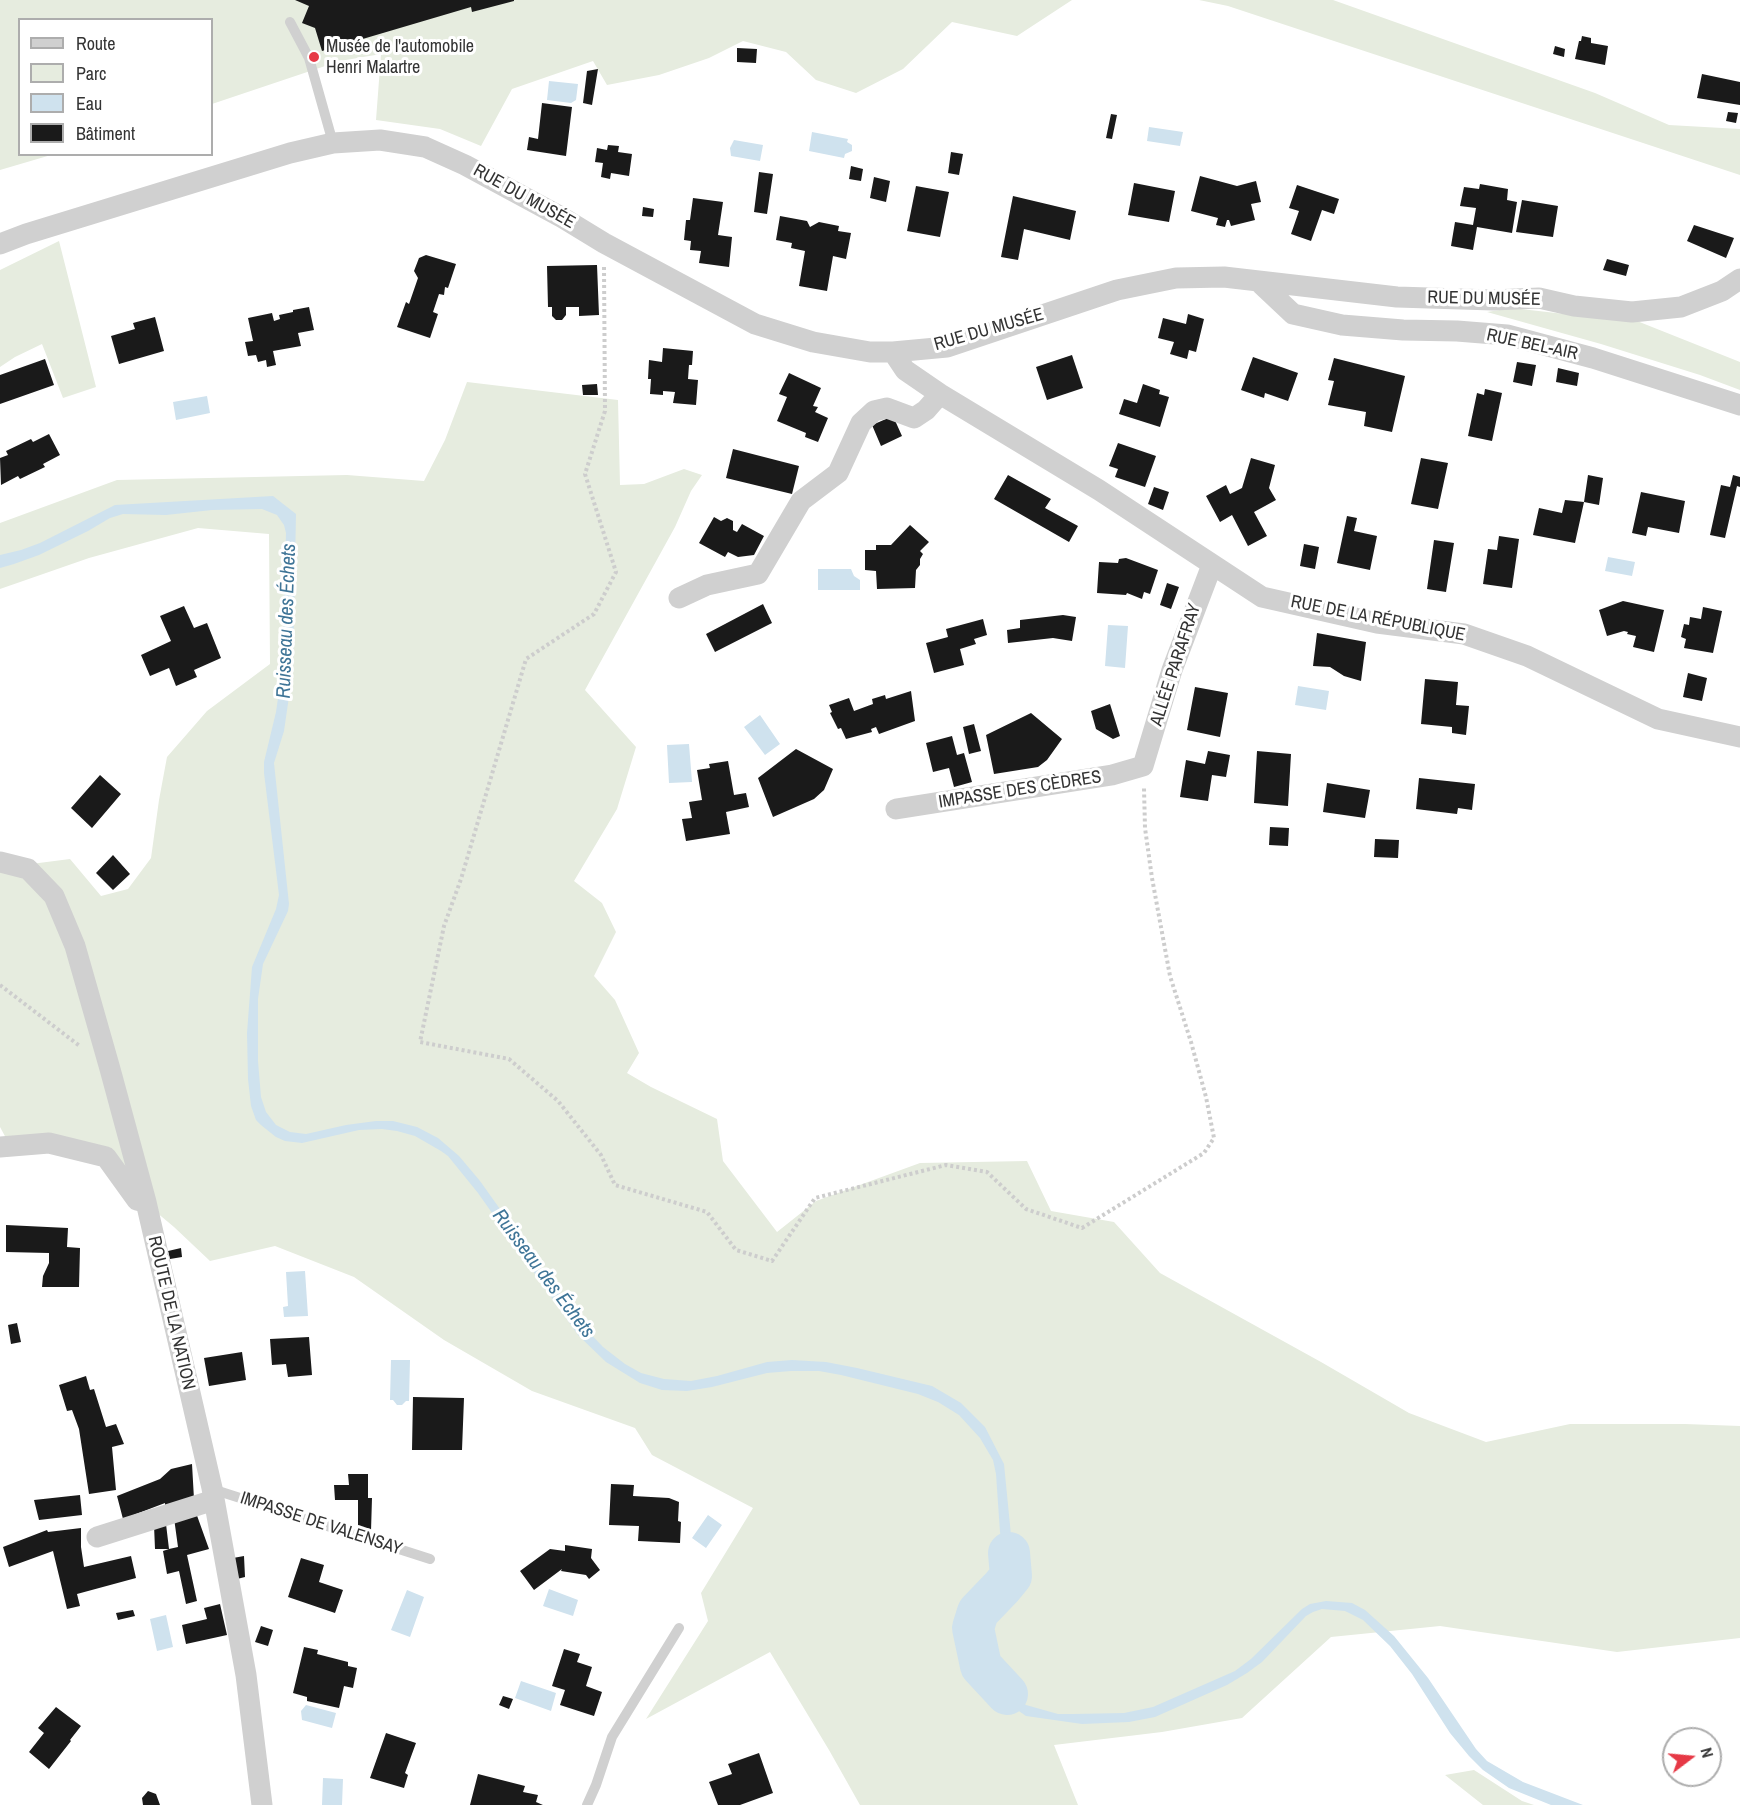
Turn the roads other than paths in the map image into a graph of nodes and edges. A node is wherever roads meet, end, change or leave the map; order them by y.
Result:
1 (290, 22) dead end
2 (333, 143) junction
3 (0, 244) edge
4 (1740, 279) edge
5 (1259, 282) junction
6 (893, 352) junction
7 (940, 394) junction
8 (1740, 405) edge
9 (1212, 565) junction
10 (679, 598) dead end
11 (1740, 737) edge
12 (1143, 766) joint
13 (896, 809) dead end
14 (0, 862) edge
15 (0, 1147) edge
16 (146, 1202) junction
17 (213, 1494) junction
18 (97, 1537) dead end
19 (430, 1559) dead end
20 (679, 1628) dead end
21 (262, 1805) edge
22 (587, 1805) edge

1 - 2 lane
2 - 3 street, RUE DU MUSÉE
2 - 6 street, RUE DU MUSÉE
4 - 5 street, RUE DU MUSÉE
5 - 6 street, RUE DU MUSÉE
5 - 8 street, RUE BEL-AIR
6 - 7 street, RUE DE LA RÉPUBLIQUE
7 - 9 street, RUE DE LA RÉPUBLIQUE
7 - 10 street
9 - 11 street, RUE DE LA RÉPUBLIQUE
9 - 12 street, ALLÉE PARAFRAY
12 - 13 street, IMPASSE DES CÈDRES
14 - 16 street, ROUTE DE LA NATION
15 - 16 street
16 - 17 street, ROUTE DE LA NATION
17 - 18 street
17 - 19 lane, IMPASSE DE VALENSAY
17 - 21 street, ROUTE DE LA NATION
20 - 22 lane

